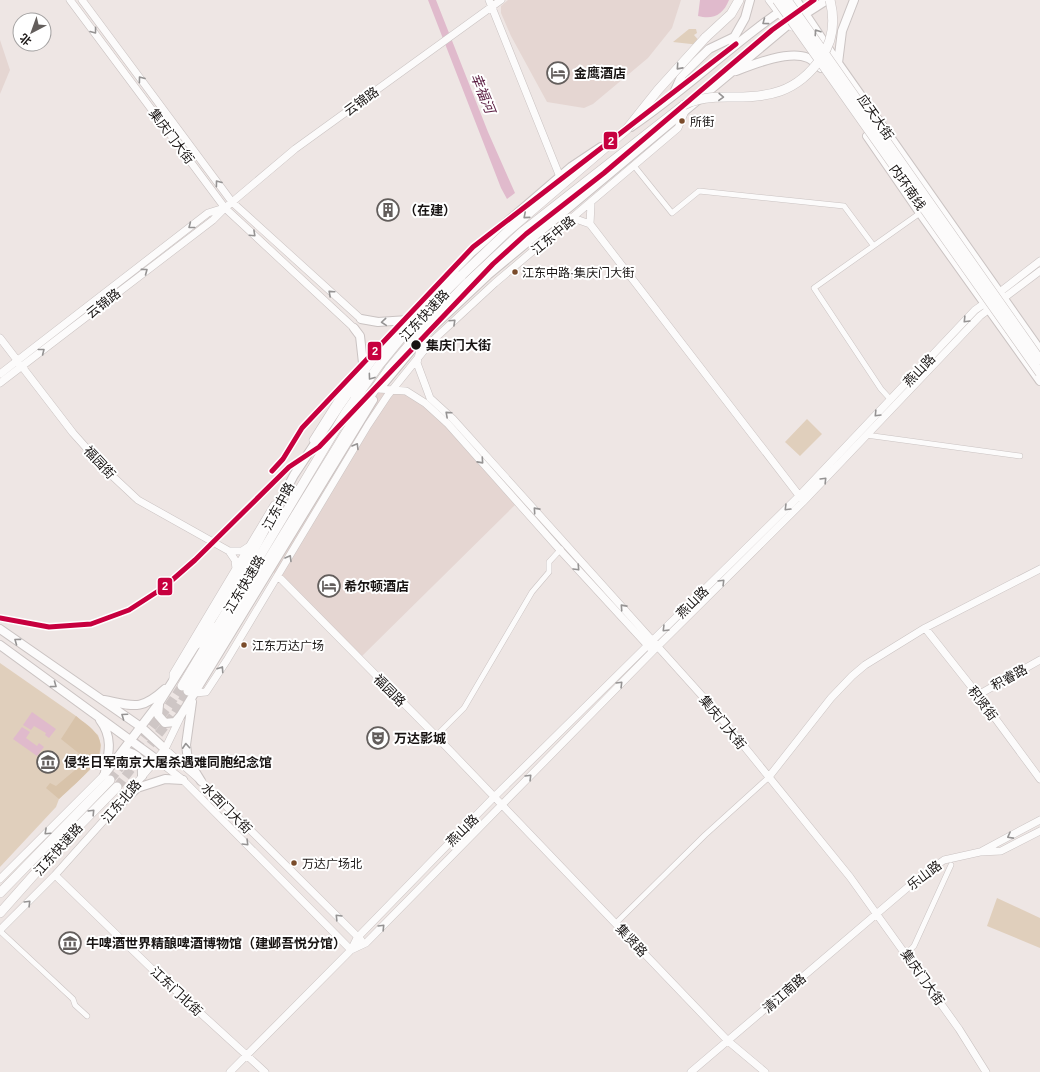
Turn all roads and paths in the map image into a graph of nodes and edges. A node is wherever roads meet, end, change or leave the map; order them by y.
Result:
1 (70, 0) edge
2 (82, 0) edge
3 (500, 0) edge
4 (739, 0) edge
5 (750, 0) edge
6 (769, 0) edge
7 (777, 0) edge
8 (796, 0) edge
9 (826, 0) edge
10 (830, 0) edge
11 (854, 0) edge
12 (785, 2) edge
13 (490, 3) edge
14 (778, 12) junction
15 (805, 13) junction
16 (791, 23) junction
17 (734, 37) junction
18 (722, 56) junction
19 (838, 63) junction
20 (823, 69) junction
21 (730, 74) junction
22 (673, 95) junction
23 (684, 108) junction
24 (635, 167) junction
25 (560, 177) junction
26 (232, 202) junction
27 (591, 204) junction
28 (225, 208) junction
29 (920, 213) junction
30 (573, 218) junction
31 (590, 224) junction
32 (873, 245) junction
33 (1040, 261) edge
34 (1040, 271) edge
35 (1002, 295) junction
36 (986, 307) junction
37 (361, 318) joint
38 (408, 320) junction
39 (354, 328) joint
40 (423, 336) junction
41 (0, 338) edge
42 (1040, 350) edge
43 (419, 357) junction
44 (1040, 360) edge
45 (19, 364) junction
46 (360, 372) junction
47 (1040, 373) edge
48 (0, 374) edge
49 (1040, 381) edge
50 (0, 383) edge
51 (379, 389) junction
52 (392, 390) junction
53 (428, 400) junction
54 (891, 400) junction
55 (346, 412) junction
56 (354, 418) junction
57 (866, 435) junction
58 (1020, 456) dead end
59 (801, 499) junction
60 (566, 544) junction
61 (250, 546) junction
62 (560, 550) junction
63 (230, 551) junction
64 (236, 568) junction
65 (1040, 569) edge
66 (278, 576) junction
67 (230, 615) junction
68 (925, 628) junction
69 (0, 629) edge
70 (197, 644) junction
71 (0, 646) edge
72 (653, 646) junction
73 (218, 655) junction
74 (1040, 660) edge
75 (173, 682) junction
76 (188, 690) junction
77 (978, 695) junction
78 (101, 700) junction
79 (159, 703) junction
80 (181, 715) junction
81 (96, 716) junction
82 (141, 727) junction
83 (436, 736) junction
84 (131, 740) junction
85 (165, 749) junction
86 (117, 758) junction
87 (156, 759) junction
88 (142, 776) junction
89 (107, 777) junction
90 (768, 778) junction
91 (1040, 779) edge
92 (183, 780) junction
93 (200, 781) junction
94 (117, 787) tunnel mouth
95 (494, 797) junction
96 (120, 804) junction
97 (502, 804) junction
98 (1040, 820) edge
99 (463, 829) junction
100 (1040, 831) edge
101 (470, 836) junction
102 (980, 852) junction
103 (952, 865) dead end
104 (0, 869) edge
105 (9, 870) junction
106 (55, 875) junction
107 (0, 879) edge
108 (0, 893) edge
109 (2, 912) edge
110 (877, 913) junction
111 (616, 923) junction
112 (0, 931) edge
113 (357, 938) junction
114 (366, 943) junction
115 (351, 950) junction
116 (906, 954) junction
117 (87, 1016) dead end
118 (728, 1041) junction
119 (247, 1055) junction
120 (230, 1072) edge
121 (265, 1072) edge
122 (691, 1072) edge
123 (765, 1072) edge
124 (986, 1072) edge

1 -> 28 street, 集庆门大街
26 -> 2 street, 集庆门大街
3 - 13 street, 云锦路
4 -> 55 highway, 江东快速路, bridge
5 - 17 main road
6 - 14 street, 应天大街
7 - 47 highway, 内环南线, bridge
8 - 12 main road, 江东中路
8 - 15 main road, 应天大街
9 - 15 main road, 江东中路
23 -> 10 highway, bridge
11 - 19 main road
12 - 14 main road, 江东中路
12 - 16 main road, 应天大街
12 - 44 highway, 内环南线, bridge
13 - 25 street
13 - 26 street, 云锦路
14 - 16 street, 应天大街
14 -> 18 main road, 江东中路
15 - 16 main road, 江东中路
19 -> 15 main road, 应天大街
16 - 20 main road, 应天大街
16 - 21 main road, 江东中路
17 - 18 main road
17 - 22 main road
18 - 22 main road, 江东中路
19 - 35 main road, 应天大街
20 - 21 main road
20 - 29 main road, 应天大街
21 - 23 main road, 江东中路
22 - 25 main road, 江东中路
23 - 24 street, 江东中路
23 - 40 main road, 江东中路
23 - 56 highway, 江东快速路
24 - 27 street, 江东中路
24 - 32 street
25 - 38 main road, 江东中路
26 - 28 street, 云锦路
37 -> 26 street, 集庆门大街
27 - 30 street, 江东中路
27 - 31 street
28 -> 39 street, 集庆门大街
28 - 45 street, 云锦路
29 - 32 street
29 - 36 main road, 应天大街
30 - 31 street
43 -> 30 street, 江东中路
31 - 59 street
32 - 54 street
33 - 35 street, 燕山路
34 - 35 street, 燕山路
35 - 36 street, 燕山路
35 - 42 main road, 应天大街
36 - 49 main road, 应天大街
36 -> 54 street, 燕山路
36 - 57 street, 燕山路
38 -> 37 main road
38 - 46 main road, 江东中路
39 - 46 main road
40 - 43 street
40 - 51 main road, 江东中路
41 - 45 street, 福园街
43 - 52 street, 江东中路
43 - 53 street
45 - 48 street, 云锦路
45 - 50 street, 云锦路
45 - 63 street, 福园街
46 - 55 highway
46 - 61 street, 江东中路
46 - 70 main road, 江东中路
51 - 52 street
51 - 56 highway
51 - 73 main road, 江东中路
52 - 53 street
66 -> 52 street, 江东中路
60 -> 53 street, 集庆门大街
53 -> 62 street, 集庆门大街
54 -> 59 street, 燕山路
55 - 67 highway, 江东快速路
56 - 67 highway, 江东快速路
57 - 58 street
59 -> 57 street, 燕山路
59 - 72 street, 燕山路
60 - 62 street
72 -> 60 street, 集庆门大街
61 - 63 street
61 - 64 street, 江东中路
62 -> 72 street, 集庆门大街
62 - 83 street
63 - 64 street
64 - 75 street, 江东中路
65 - 68 street
76 -> 66 street, 江东中路
66 - 83 street, 福园路
67 - 70 highway
67 - 73 highway
67 - 76 highway, 江东快速路
68 - 77 street, 积贤街
68 - 90 street
78 -> 69 main road, 水西门大街
70 - 75 main road, 江东中路
71 -> 81 main road, 水西门大街
72 - 90 street, 集庆门大街
72 - 95 street, 燕山路
97 -> 72 street, 燕山路
73 - 76 main road, 江东中路
74 - 77 street, 积睿路
75 - 78 main road
75 - 79 main road, 江东中路
76 - 80 main road, 江东中路
93 -> 76 main road
77 - 91 street, 积贤街
82 -> 78 main road, 水西门大街
79 - 80 main road
79 - 82 main road, 江东中路
80 - 85 street, 江东北路
81 - 84 main road, 水西门大街
81 - 89 main road
82 - 84 main road, 江东中路
82 - 85 main road, 水西门大街
83 - 95 street, 福园路
84 - 86 main road, 江东中路
84 - 87 main road, 水西门大街
85 - 87 street, 江东北路
85 - 93 street, 水西门大街
86 - 88 main road
86 - 89 main road, 江东中路
87 - 88 street, 江东北路
87 - 92 street, 水西门大街
88 - 96 street, 江东北路
89 -> 105 street
89 - 108 highway, 江东快速路
90 - 110 street, 集庆门大街
90 - 111 street
92 - 96 main road
92 -> 115 street, 水西门大街
113 -> 93 street, 水西门大街
109 -> 94 highway, 江东快速路
95 - 97 street, 福园路
95 - 99 street, 燕山路
96 - 106 street, 江东北路
97 - 101 street, 燕山路
97 - 111 street, 集贤路
98 -> 102 street, 乐山路
99 - 101 street
99 - 113 street, 燕山路
100 - 102 street, 乐山路
114 -> 101 street, 燕山路
102 - 110 street, 乐山路
103 - 116 street
104 - 105 street
105 - 107 street
112 -> 106 street, 江东北路
106 - 119 street, 江东门北街
110 - 116 street, 集庆门大街
110 - 118 street, 清江南路
111 - 118 street, 集贤路
112 - 117 street
113 - 114 street, 水西门大街
113 - 115 street, 燕山路
114 - 115 street, 燕山路
115 - 119 street, 燕山路
116 - 124 street, 集庆门大街
118 - 122 street, 清江南路
118 - 123 street, 集贤路
119 - 120 street, 燕山路
119 - 121 street, 江东门北街

